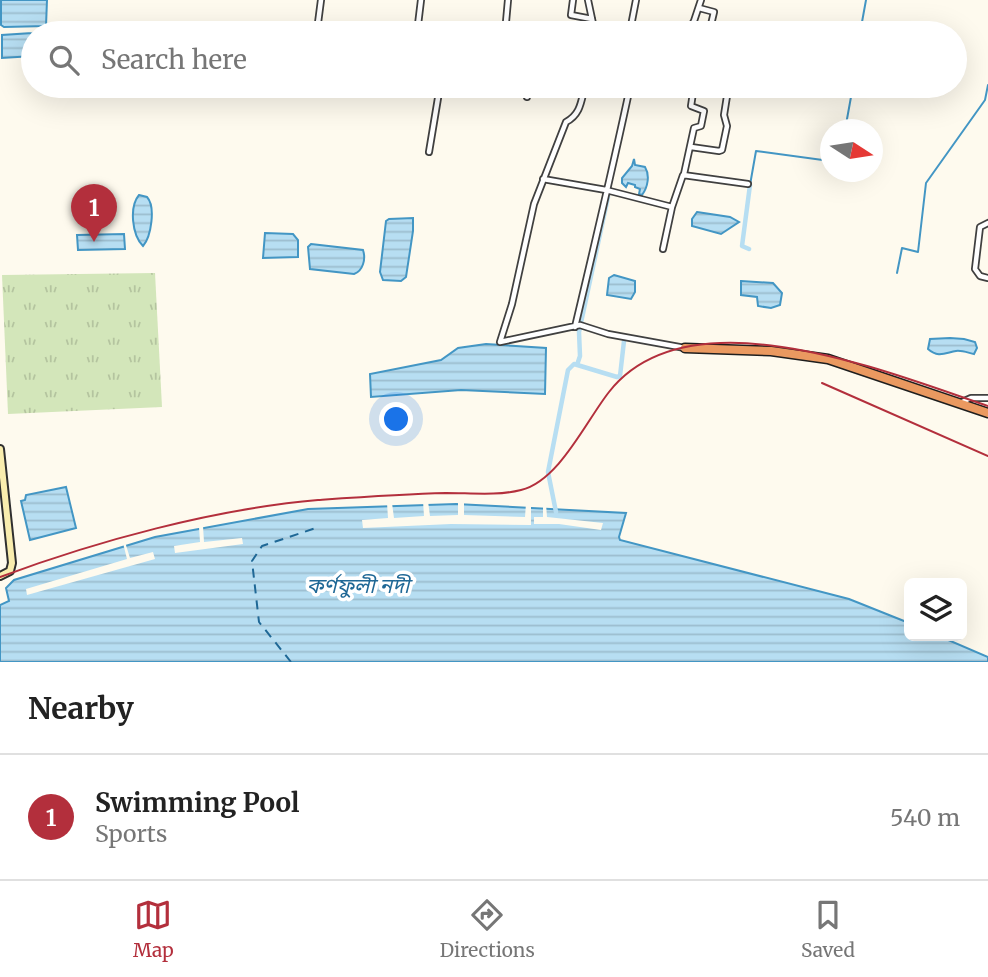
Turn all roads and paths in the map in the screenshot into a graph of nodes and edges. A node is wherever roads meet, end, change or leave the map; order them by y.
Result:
1 (321, 0) edge
2 (421, 0) edge
3 (508, 0) edge
4 (573, 0) edge
5 (588, 0) edge
6 (636, 0) edge
7 (701, 0) edge
8 (699, 8) junction
9 (592, 19) joint
10 (318, 21) edge
11 (418, 21) edge
12 (506, 21) edge
13 (632, 21) edge
14 (693, 21) edge
15 (712, 21) edge
16 (438, 98) edge
17 (582, 98) edge
18 (628, 98) edge
19 (692, 98) edge
20 (727, 98) edge
21 (691, 147) junction
22 (429, 152) dead end
23 (683, 175) junction
24 (542, 180) junction
25 (748, 184) dead end
26 (606, 190) junction
27 (672, 207) junction
28 (988, 223) edge
29 (663, 249) dead end
30 (988, 278) edge
31 (579, 326) junction
32 (685, 348) joint
33 (988, 398) edge
34 (959, 402) junction
35 (988, 413) edge
36 (0, 449) edge
37 (0, 576) edge

1 - 10 street
2 - 11 street
3 - 12 street
4 - 9 street
5 - 9 street
6 - 13 street
7 - 8 street
8 - 14 street
8 - 15 street
16 - 22 street
17 - 24 street
18 - 26 street
19 - 21 street
20 - 21 street
21 - 23 street
23 - 25 street
23 - 27 street
24 - 26 street
24 - 31 street
26 - 27 street
26 - 31 street
27 - 29 street
28 - 30 street
31 - 32 street
32 - 34 highway
33 - 34 street
34 - 35 highway
36 - 37 main road

